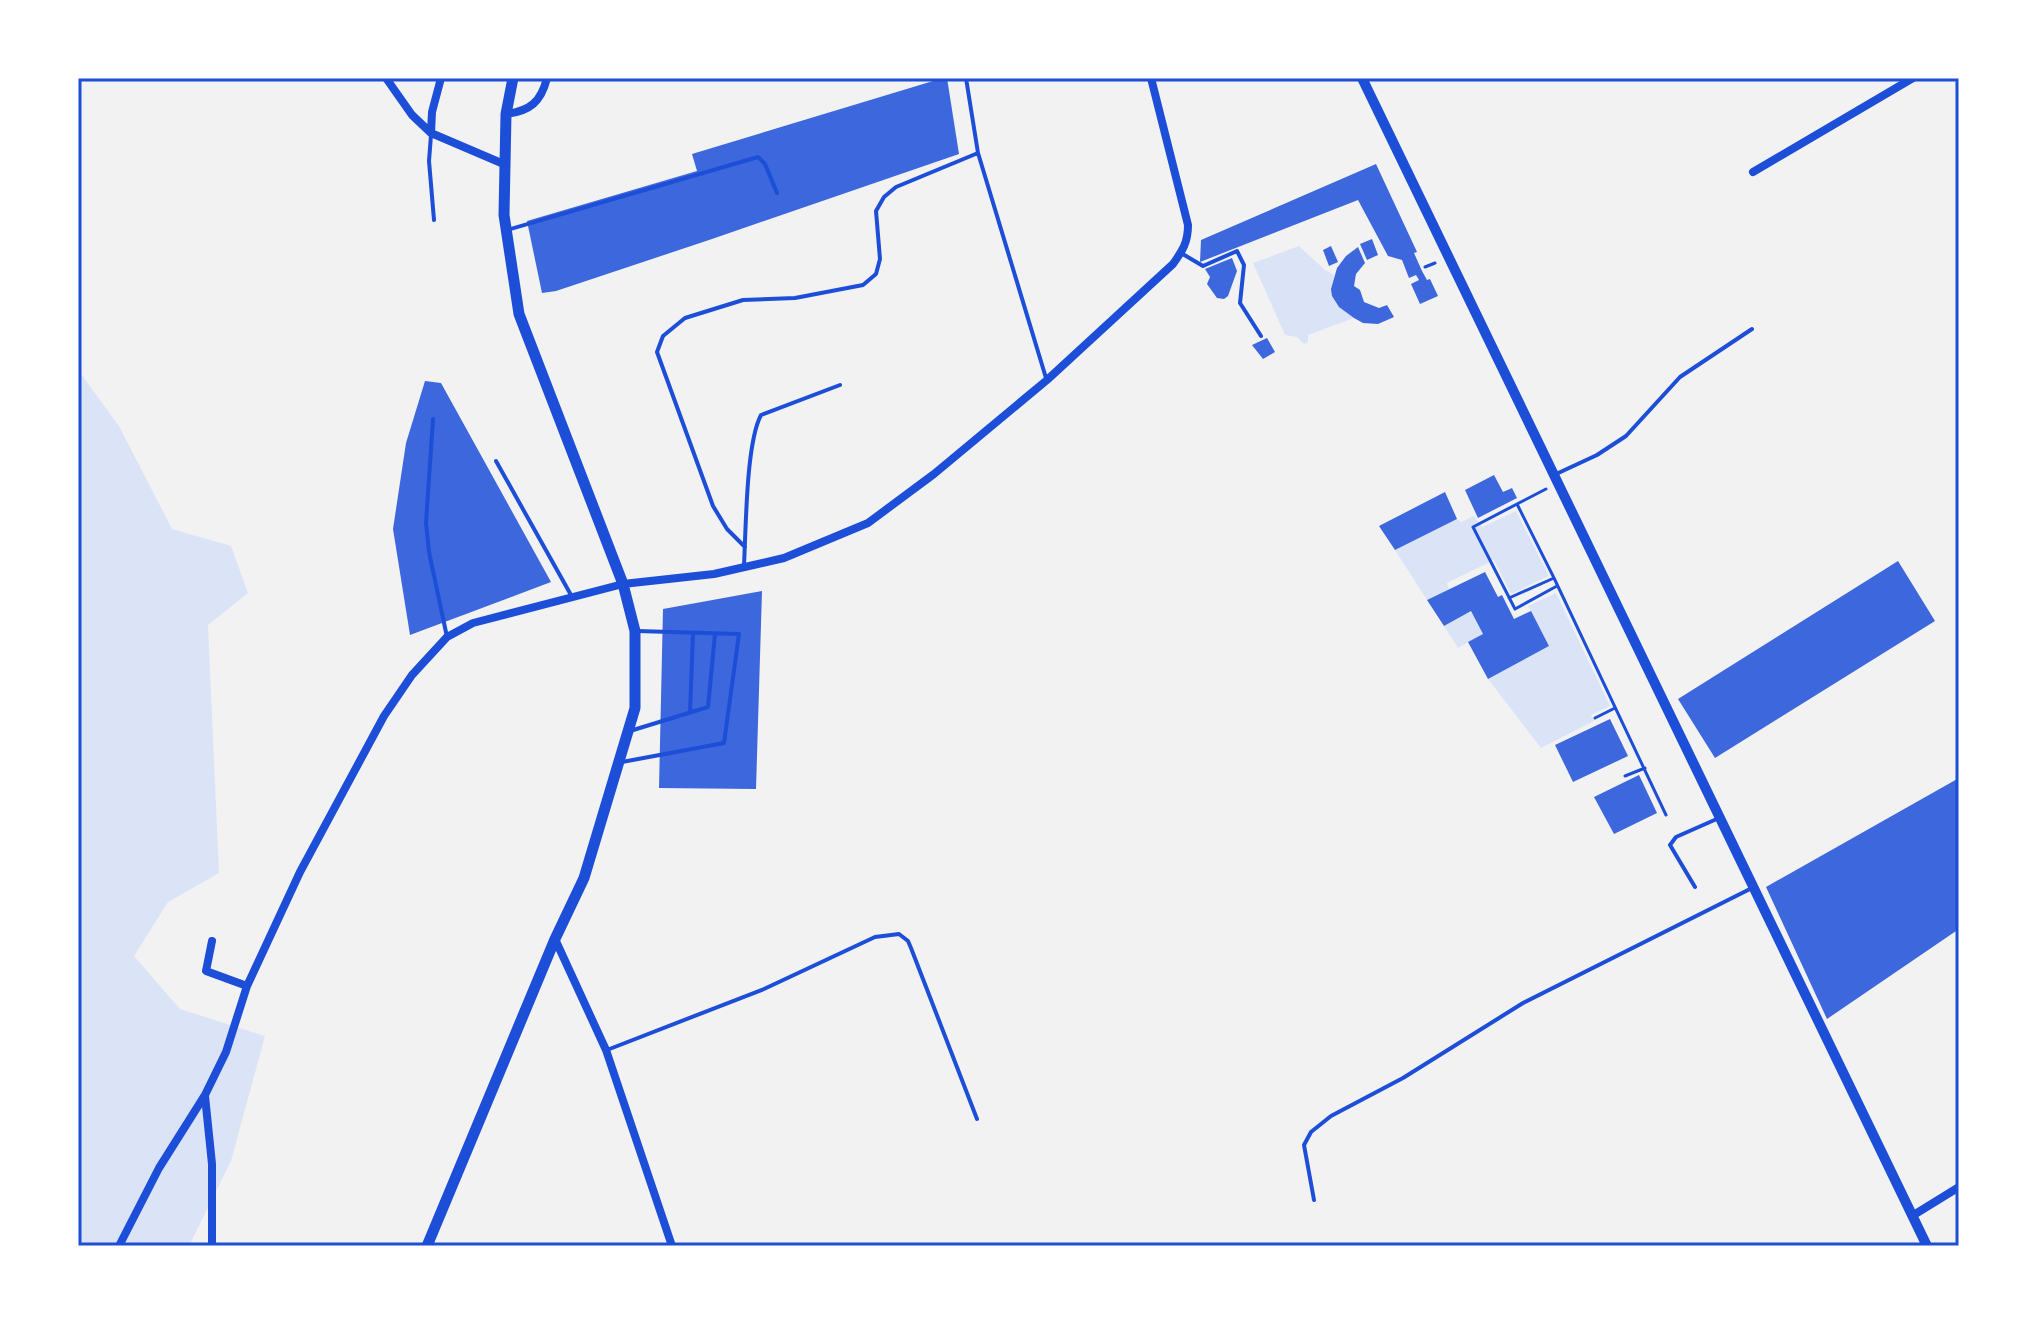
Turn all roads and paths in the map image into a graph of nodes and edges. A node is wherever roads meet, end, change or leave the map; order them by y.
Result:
1 (386, 78) edge
2 (441, 78) edge
3 (513, 78) edge
4 (547, 78) edge
5 (966, 78) edge
6 (1151, 78) edge
7 (1362, 78) edge
8 (1913, 78) edge
9 (506, 114) junction
10 (431, 133) junction
11 (978, 153) junction
12 (506, 165) junction
13 (1753, 172) dead end
14 (777, 193) dead end
15 (434, 220) dead end
16 (505, 231) junction
17 (1181, 253) junction
18 (1752, 329) dead end
19 (1261, 336) dead end
20 (1047, 380) junction
21 (840, 385) dead end
22 (433, 419) dead end
23 (496, 461) dead end
24 (1556, 478) junction
25 (1517, 504) junction
26 (745, 547) junction
27 (744, 567) junction
28 (1554, 578) junction
29 (623, 584) junction
30 (1539, 585) junction
31 (1558, 586) junction
32 (1524, 591) junction
33 (1543, 593) junction
34 (571, 595) junction
35 (1509, 598) junction
36 (1529, 601) junction
37 (635, 631) junction
38 (693, 633) junction
39 (715, 634) junction
40 (447, 637) junction
41 (1615, 708) junction
42 (690, 712) junction
43 (1595, 718) dead end
44 (628, 731) junction
45 (619, 762) junction
46 (1645, 768) junction
47 (1625, 776) dead end
48 (1666, 815) dead end
49 (1719, 818) junction
50 (1695, 887) dead end
51 (1753, 888) junction
52 (555, 939) junction
53 (212, 941) dead end
54 (247, 986) junction
55 (606, 1050) junction
56 (205, 1095) junction
57 (977, 1119) dead end
58 (1959, 1187) edge
59 (1314, 1200) dead end
60 (1912, 1216) junction
61 (119, 1246) edge
62 (212, 1246) edge
63 (427, 1246) edge
64 (672, 1246) edge
65 (1927, 1246) edge

1 - 10 street
2 - 10 street
3 - 9 main road
4 - 9 street
5 - 11 lane
6 - 17 street
7 - 24 street
8 - 13 street
9 - 12 main road
10 - 12 street
10 - 15 lane
11 - 20 lane
11 - 26 lane
12 - 16 main road
14 - 16 lane
16 - 29 main road
17 - 19 lane
17 - 20 street
18 - 24 lane
20 - 27 street
21 - 26 lane
22 - 40 lane
23 - 34 lane
24 - 25 path
24 - 49 street
25 - 28 path
25 - 35 path
26 - 27 lane
27 - 29 street
28 - 30 path
28 - 31 path
29 - 34 street
29 - 37 main road
30 - 32 path
30 - 33 path
31 - 33 path
31 - 41 path
32 - 35 path
32 - 36 path
33 - 36 path
34 - 40 street
35 - 36 path
37 - 38 lane
37 - 44 main road
38 - 39 lane
38 - 42 lane
39 - 42 lane
39 - 45 lane
40 - 54 street
41 - 43 path
41 - 46 path
42 - 44 lane
44 - 45 main road
45 - 52 main road
46 - 47 path
46 - 48 path
49 - 50 lane
49 - 51 street
51 - 59 lane
51 - 60 street
52 - 55 street
52 - 63 main road
53 - 54 street
54 - 56 street
55 - 57 lane
55 - 64 street
56 - 61 street
56 - 62 street
58 - 60 street
60 - 65 street

